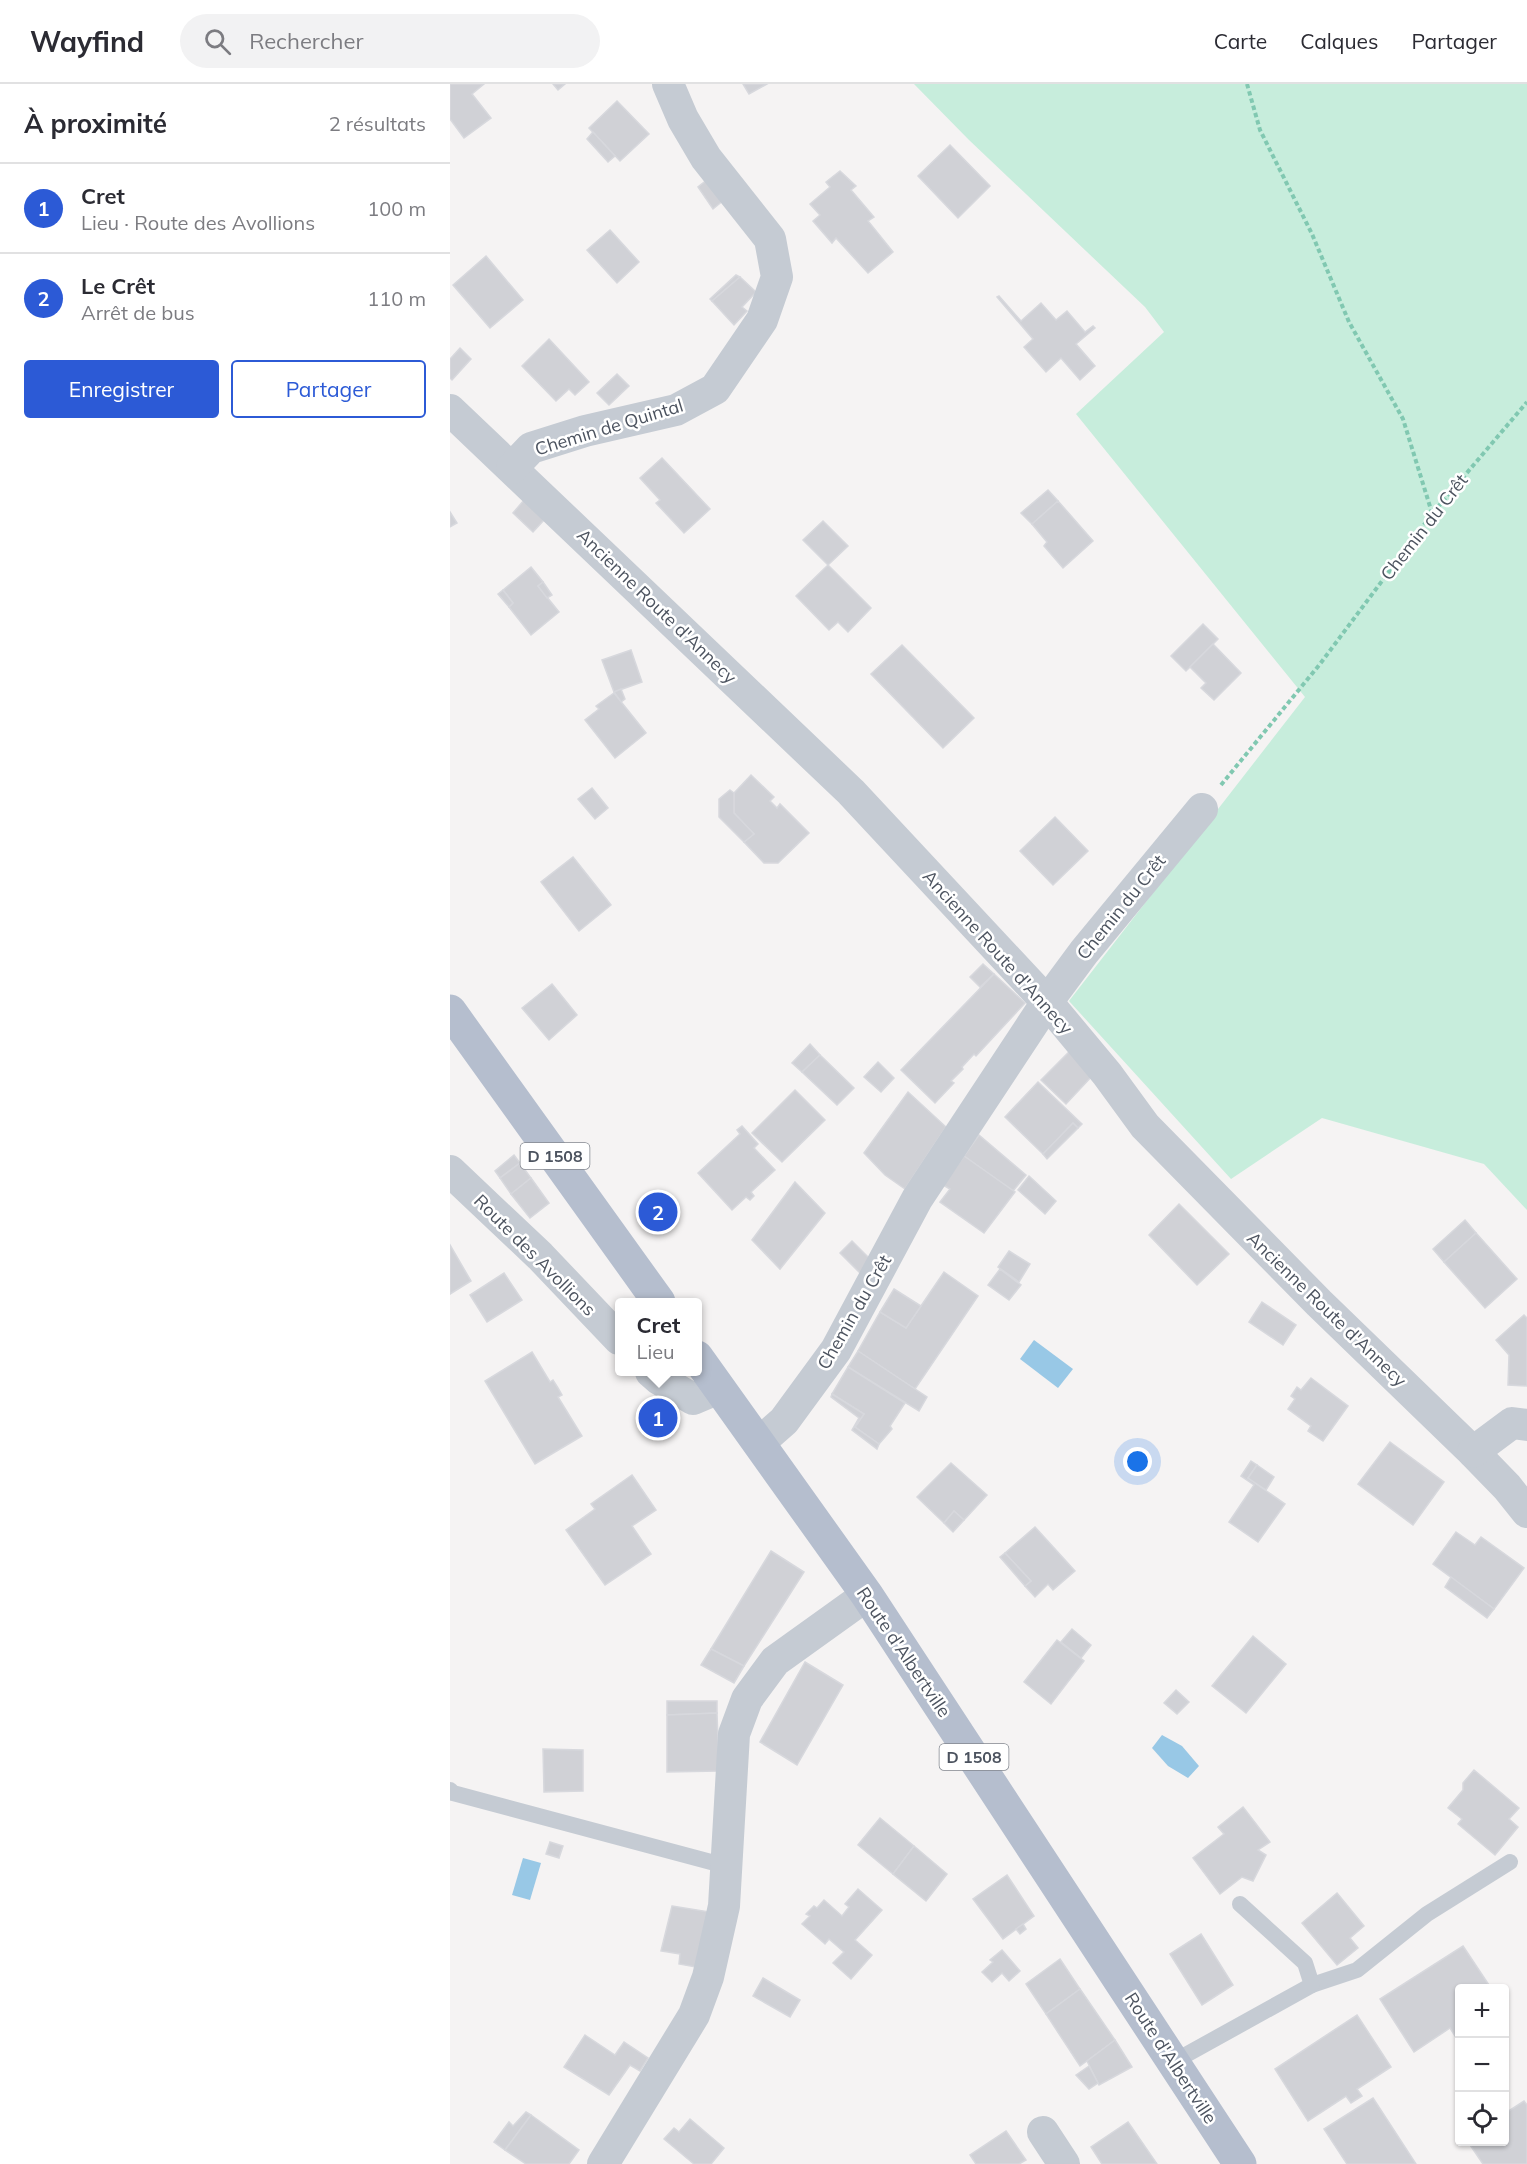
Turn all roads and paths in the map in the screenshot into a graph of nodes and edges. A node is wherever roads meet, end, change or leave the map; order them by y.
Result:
1 (668, 84) edge
2 (1247, 84) edge
3 (1527, 402) edge
4 (450, 410) edge
5 (512, 468) junction
6 (1432, 514) junction
7 (1202, 808) joint
8 (1047, 1002) junction
9 (450, 1011) edge
10 (450, 1171) edge
11 (656, 1298) edge
12 (615, 1335) edge
13 (702, 1364) edge
14 (655, 1376) edge
15 (719, 1388) junction
16 (1527, 1425) edge
17 (759, 1443) junction
18 (1473, 1452) junction
19 (1527, 1512) edge
20 (867, 1594) junction
21 (450, 1790) edge
22 (1510, 1862) dead end
23 (726, 1866) junction
24 (1240, 1904) dead end
25 (1312, 1984) junction
26 (1173, 2062) junction
27 (1043, 2132) dead end
28 (603, 2164) edge
29 (1064, 2164) edge
30 (1240, 2164) edge

1 - 5 street, Chemin de Quintal
2 - 6 path
3 - 6 path, Chemin du Crêt
4 - 5 street, Ancienne Route d'Annecy
5 - 8 street, Ancienne Route d'Annecy
6 - 7 path, Chemin du Crêt
7 - 8 street, Chemin du Crêt
8 - 17 street, Chemin du Crêt
8 - 18 street, Ancienne Route d'Annecy
9 - 11 main road, D 1508
10 - 12 street, Route des Avollions
13 - 15 main road, Route d'Albertville / D 1508
14 - 15 street
15 - 17 main road, Route d'Albertville / D 1508
16 - 18 street
17 - 20 main road, Route d'Albertville / D 1508
18 - 19 street, Ancienne Route d'Annecy
20 - 23 street
20 - 26 main road, Route d'Albertville / D 1508
21 - 23 lane
22 - 25 lane
23 - 28 street
24 - 25 lane
25 - 26 lane
26 - 30 main road, Route d'Albertville / D 1508
27 - 29 street

